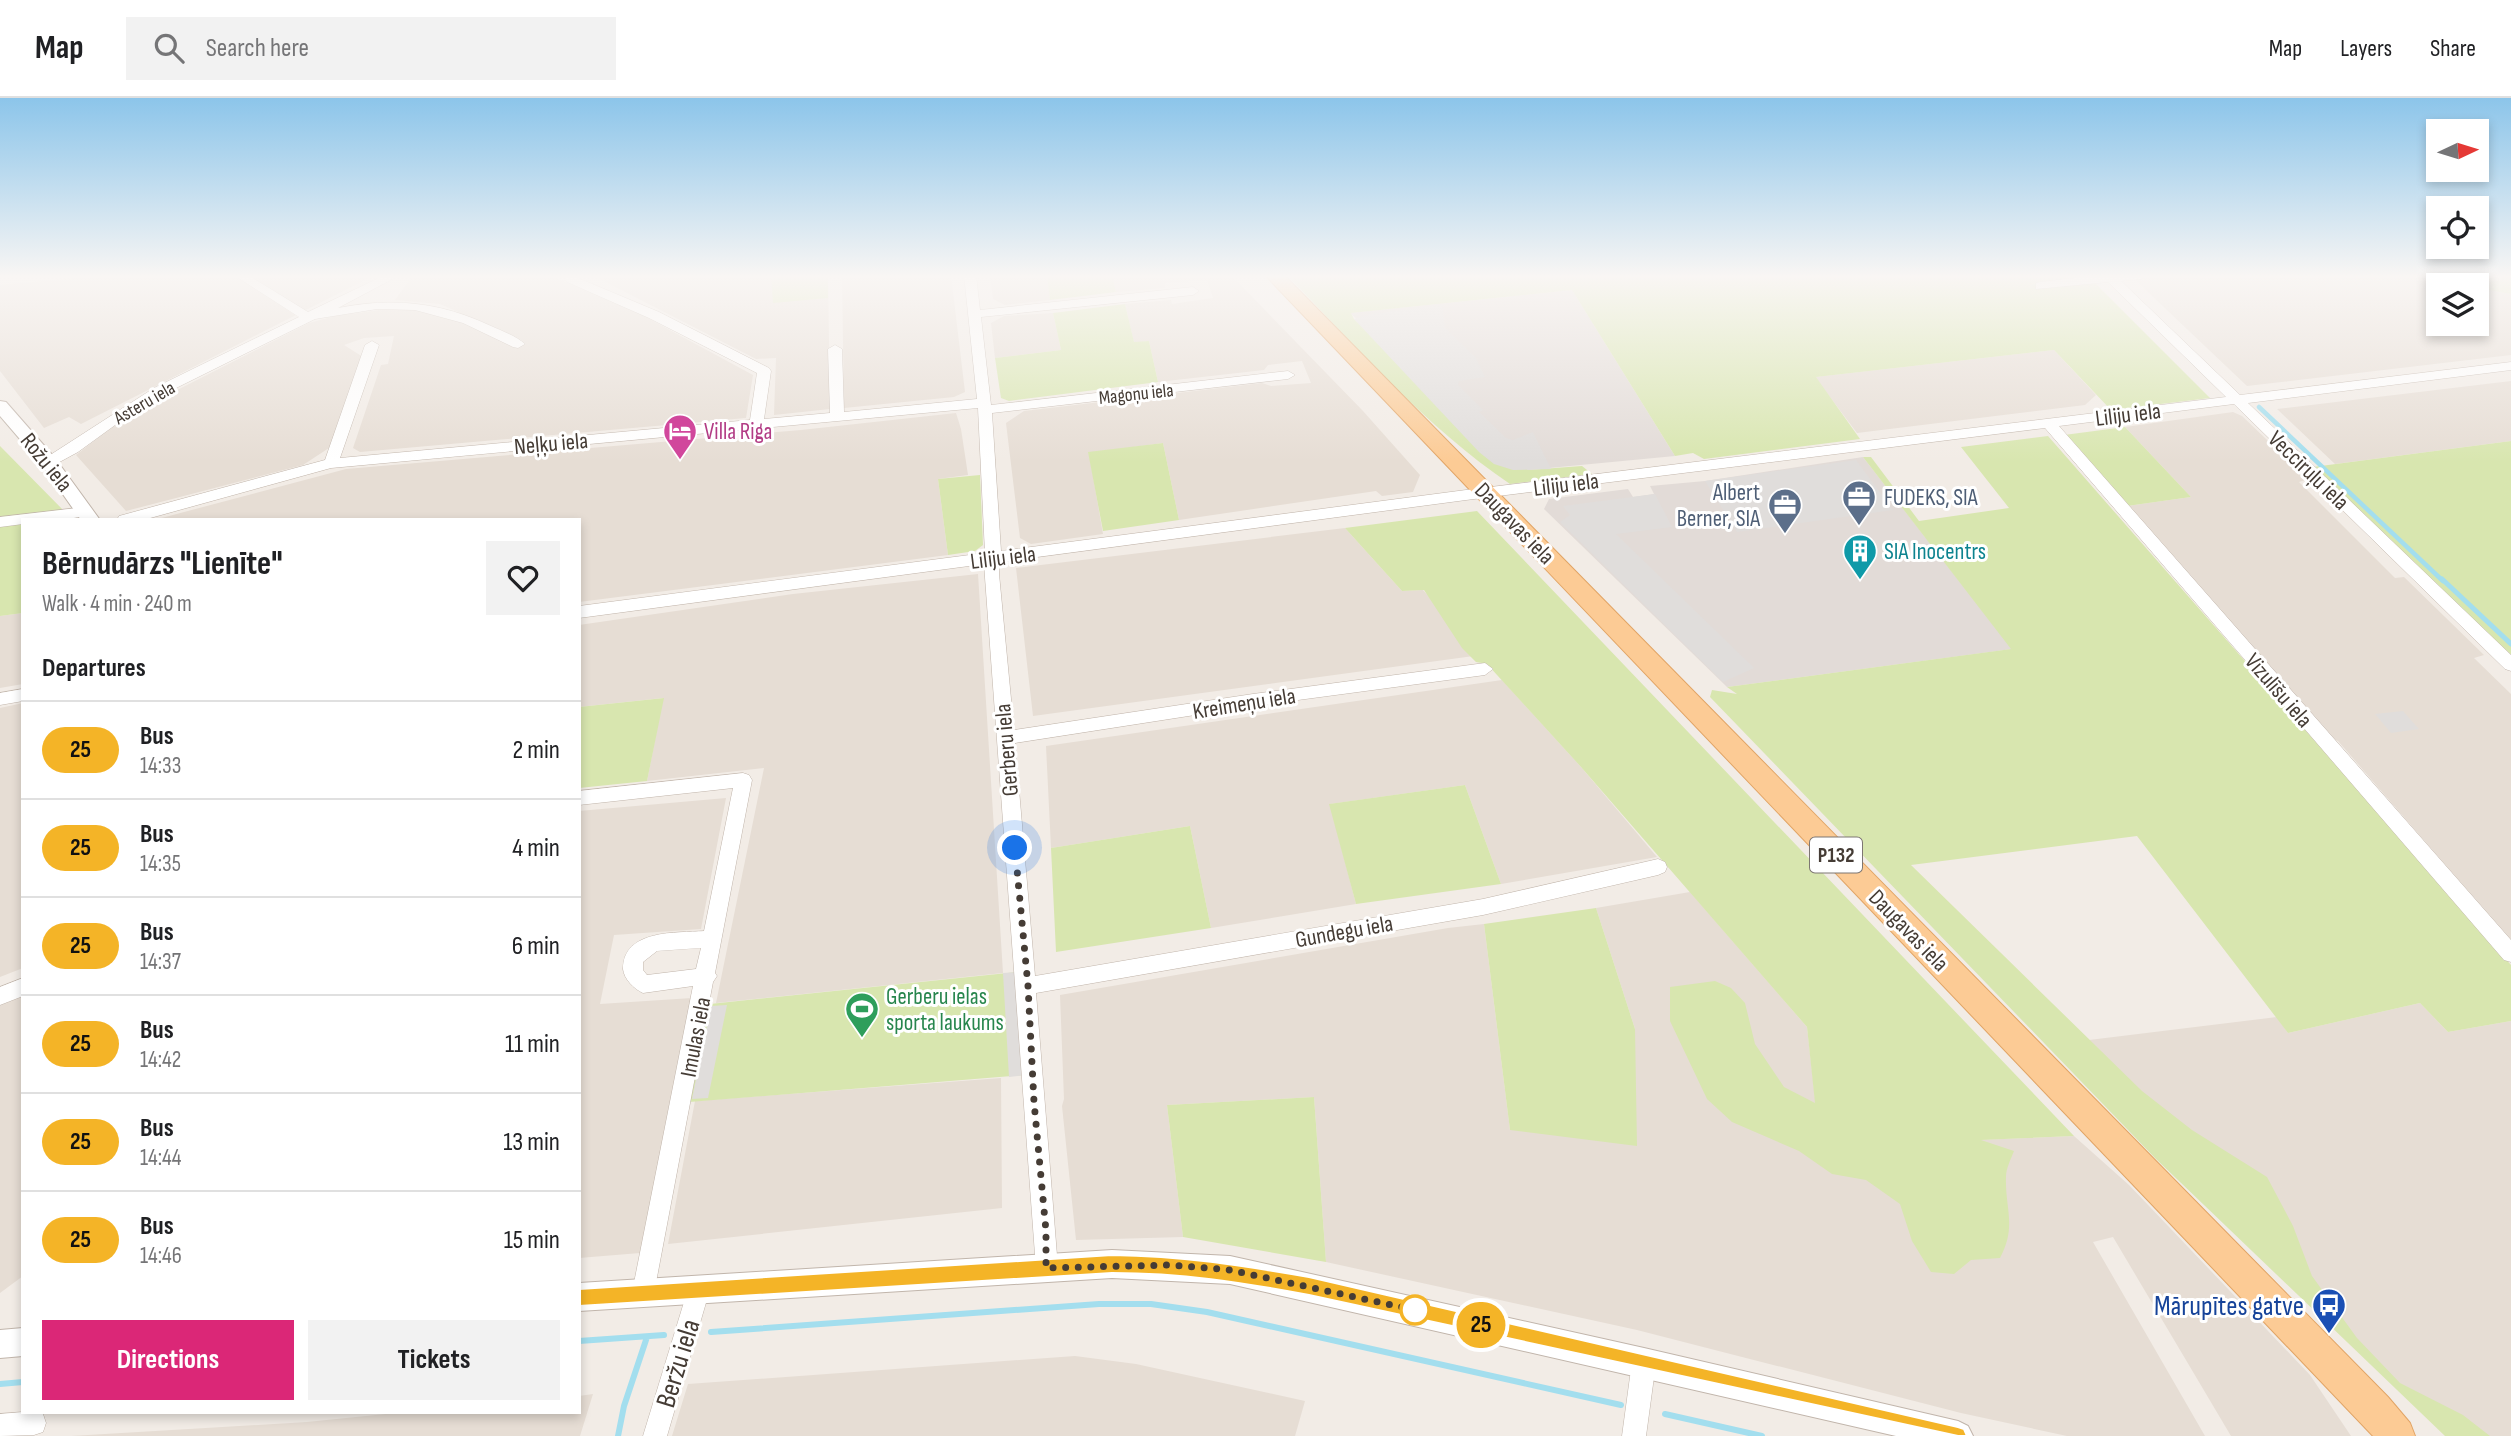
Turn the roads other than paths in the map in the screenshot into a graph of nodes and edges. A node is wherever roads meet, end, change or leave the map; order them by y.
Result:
1 (265, 337) edge
2 (505, 337) edge
3 (698, 337) edge
4 (978, 337) edge
5 (1335, 337) edge
6 (2173, 337) edge
7 (518, 344) dead end
8 (372, 345) dead end
9 (835, 349) dead end
10 (2511, 366) edge
11 (1288, 376) dead end
12 (2237, 400) junction
13 (0, 406) edge
14 (985, 407) junction
15 (837, 417) junction
16 (756, 424) junction
17 (2049, 424) junction
18 (49, 462) junction
19 (331, 463) junction
20 (1486, 493) junction
21 (89, 516) edge
22 (59, 518) edge
23 (131, 518) edge
24 (21, 521) edge
25 (0, 522) edge
26 (993, 558) junction
27 (581, 612) edge
28 (2511, 665) edge
29 (1485, 669) dead end
30 (21, 695) edge
31 (0, 699) edge
32 (1005, 738) junction
33 (581, 798) edge
34 (1658, 867) dead end
35 (713, 939) junction
36 (2511, 954) edge
37 (707, 976) junction
38 (1028, 986) junction
39 (21, 988) edge
40 (0, 996) edge
41 (1046, 1268) junction
42 (699, 1289) junction
43 (643, 1293) junction
44 (581, 1297) edge
45 (21, 1342) edge
46 (0, 1344) edge
47 (1644, 1362) junction
48 (34, 1423) dead end
49 (0, 1426) edge
50 (655, 1436) edge
51 (1634, 1436) edge
52 (1958, 1436) edge
53 (2397, 1436) edge

1 - 18 street, Asteru iela
2 - 7 street
3 - 16 street
4 - 14 street, Gerberu iela
5 - 20 main road, Daugavas iela / P132
6 - 12 street, Veccīruļu iela
8 - 19 street
9 - 15 street
10 - 12 street, Liliju iela
11 - 14 street, Magoņu iela
12 - 17 street, Liliju iela
12 - 28 street, Veccīruļu iela
13 - 18 street, Rožu iela
14 - 15 street, Neļķu iela
14 - 26 street, Gerberu iela
15 - 16 street, Neļķu iela
16 - 19 street, Neļķu iela
17 - 20 street, Liliju iela
17 - 36 street, Vizulīšu iela
18 - 21 street, Rožu iela
19 - 23 street, Neļķu iela
20 - 26 street, Liliju iela
20 - 53 main road, Daugavas iela / P132
21 - 22 street
24 - 25 street
26 - 27 street, Liliju iela
26 - 32 street, Gerberu iela
29 - 32 street, Kreimeņu iela
30 - 31 street
32 - 38 street, Gerberu iela
33 - 35 street, Imulas iela
34 - 38 street, Gundegu iela
35 - 37 street, Imulas iela
35 - 37 street
37 - 43 street, Imulas iela
38 - 41 street, Gerberu iela
39 - 40 street
41 - 42 street
41 - 47 street
42 - 43 street
42 - 50 street, Beržu iela
43 - 44 street
45 - 46 street
47 - 51 street
47 - 52 street
48 - 49 street

